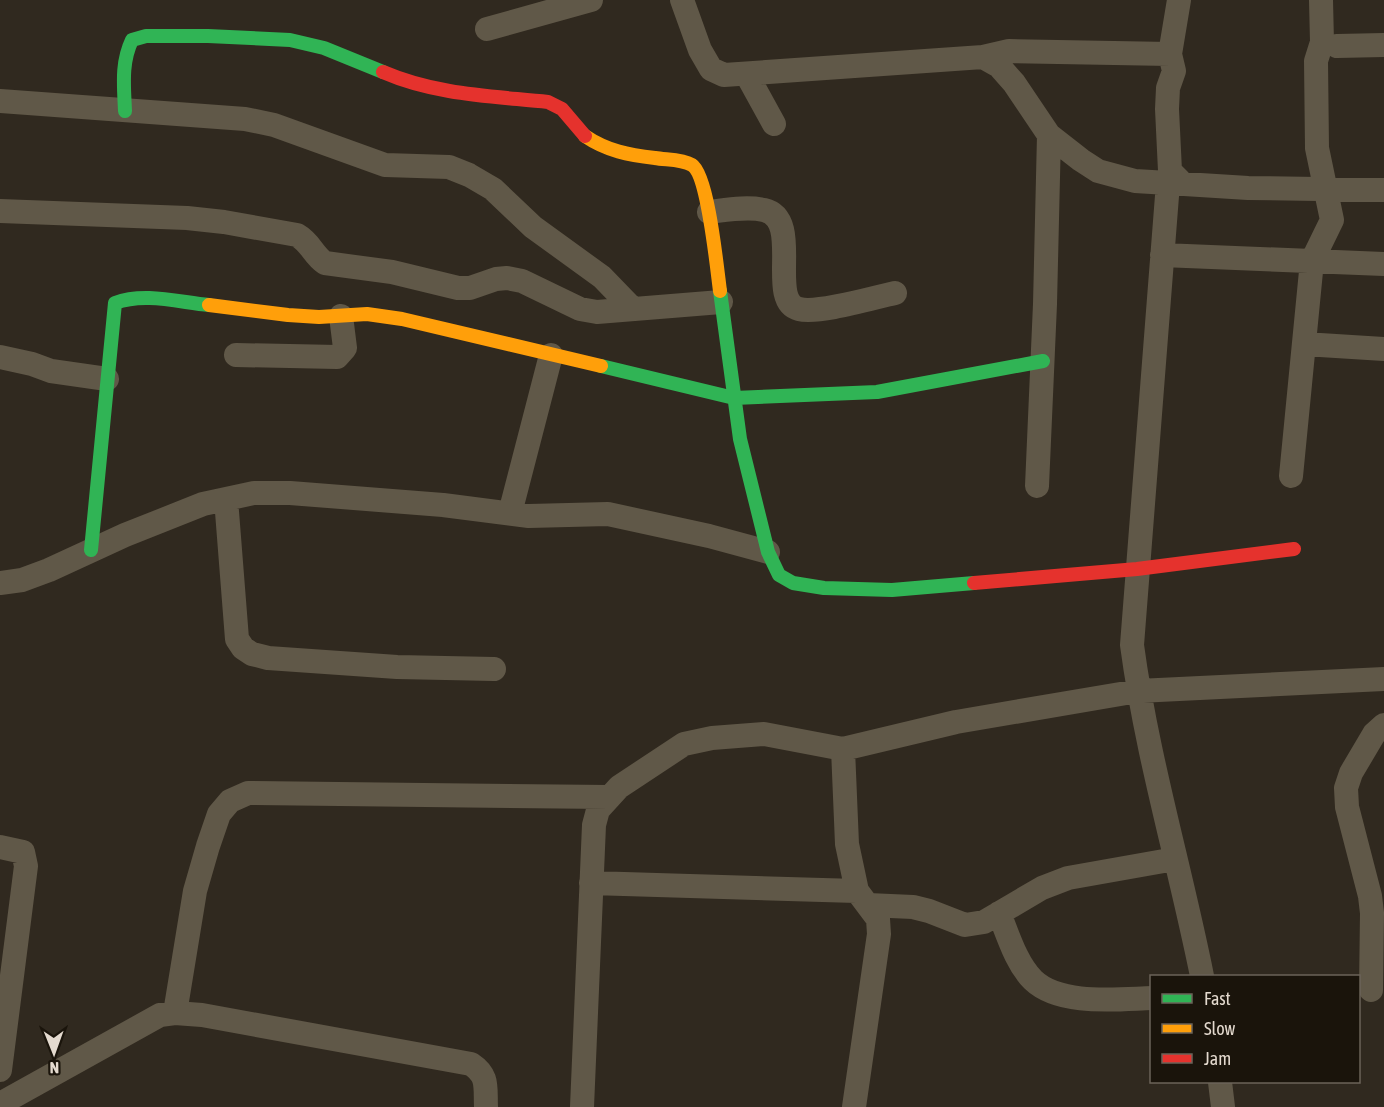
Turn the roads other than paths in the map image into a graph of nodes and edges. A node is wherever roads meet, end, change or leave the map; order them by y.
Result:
1 (591, 0) edge
2 (682, 0) edge
3 (1179, 0) edge
4 (1321, 0) edge
5 (487, 29) dead end
6 (1384, 45) edge
7 (1337, 46) dead end
8 (1170, 54) junction
9 (983, 57) junction
10 (747, 75) junction
11 (0, 101) edge
12 (125, 111) junction
13 (774, 124) dead end
14 (1049, 135) junction
15 (1168, 183) junction
16 (1324, 189) junction
17 (1384, 190) edge
18 (0, 211) edge
19 (709, 212) junction
20 (1162, 255) junction
21 (1312, 261) junction
22 (1384, 264) edge
23 (895, 293) dead end
24 (721, 302) junction
25 (632, 309) junction
26 (341, 316) junction
27 (1304, 344) junction
28 (1384, 349) edge
29 (236, 355) dead end
30 (551, 355) junction
31 (0, 357) edge
32 (1043, 361) junction
33 (107, 379) junction
34 (734, 398) junction
35 (1291, 476) dead end
36 (1037, 486) dead end
37 (226, 499) junction
38 (510, 513) junction
39 (1294, 549) dead end
40 (91, 550) junction
41 (768, 552) junction
42 (1137, 569) junction
43 (0, 583) edge
44 (494, 669) dead end
45 (1384, 679) edge
46 (1138, 692) junction
47 (1384, 725) edge
48 (843, 749) junction
49 (609, 797) junction
50 (0, 847) edge
51 (1175, 859) junction
52 (591, 883) junction
53 (863, 898) junction
54 (999, 913) junction
55 (1202, 975) edge
56 (1371, 990) dead end
57 (1150, 998) edge
58 (175, 1013) junction
59 (0, 1070) edge
60 (1220, 1083) edge
61 (0, 1104) edge
62 (486, 1107) edge
63 (582, 1107) edge
64 (854, 1107) edge
65 (1223, 1107) edge

1 - 5 street
2 - 10 street
3 - 8 street
4 - 16 street
6 - 7 street
8 - 9 street
8 - 15 street
9 - 10 street
9 - 14 street
10 - 13 street
11 - 12 street
12 - 19 street
12 - 25 street
14 - 15 street
14 - 32 street
15 - 16 street
15 - 20 street
16 - 17 street
16 - 21 street
18 - 25 street
19 - 23 street
19 - 24 street
20 - 21 street
20 - 42 street
21 - 22 street
21 - 27 street
24 - 25 street
24 - 34 street
26 - 29 street
26 - 30 street
26 - 33 street
27 - 28 street
27 - 35 street
30 - 34 street
30 - 38 street
31 - 33 street
32 - 34 street
32 - 36 street
33 - 40 street
34 - 41 street
37 - 38 street
37 - 40 street
37 - 44 street
38 - 41 street
39 - 42 street
40 - 43 street
41 - 42 street
42 - 46 street
45 - 46 street
46 - 48 street
46 - 51 street
47 - 56 street
48 - 49 street
48 - 53 street
49 - 52 street
49 - 58 street
50 - 59 street
51 - 54 street
51 - 55 street
52 - 53 street
52 - 63 street
53 - 54 street
53 - 64 street
54 - 57 street
58 - 61 street
58 - 62 street
60 - 65 street

